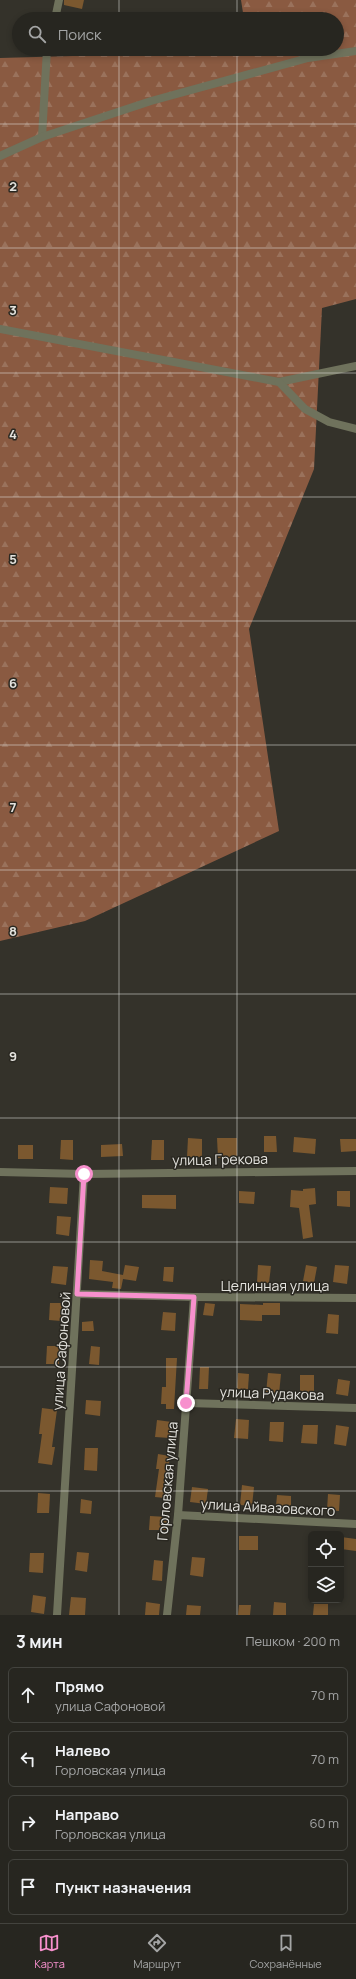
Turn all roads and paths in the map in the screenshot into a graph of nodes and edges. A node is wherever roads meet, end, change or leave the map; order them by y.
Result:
1 (59, 0) edge
2 (56, 12) edge
3 (356, 51) edge
4 (344, 53) edge
5 (47, 56) edge
6 (322, 56) edge
7 (42, 137) junction
8 (0, 156) edge
9 (0, 329) edge
10 (356, 366) edge
11 (279, 382) junction
12 (356, 429) edge
13 (356, 1170) edge
14 (0, 1172) edge
15 (84, 1174) junction
16 (77, 1294) junction
17 (194, 1297) junction
18 (356, 1298) edge
19 (186, 1403) junction
20 (356, 1408) edge
21 (178, 1515) junction
22 (356, 1524) edge
23 (58, 1615) edge
24 (167, 1615) edge

1 - 2 street
3 - 4 street
5 - 7 street
6 - 7 street
7 - 8 street
9 - 11 street
10 - 11 street
11 - 12 street
13 - 15 street, улица Грекова
14 - 15 street
15 - 16 street, улица Сафоновой
16 - 17 street
16 - 23 street, улица Сафоновой
17 - 18 street, Целинная улица
17 - 19 street, Горловская улица
19 - 20 street, улица Рудакова
19 - 21 street, Горловская улица
21 - 22 street, улица Айвазовского
21 - 24 street, Горловская улица

